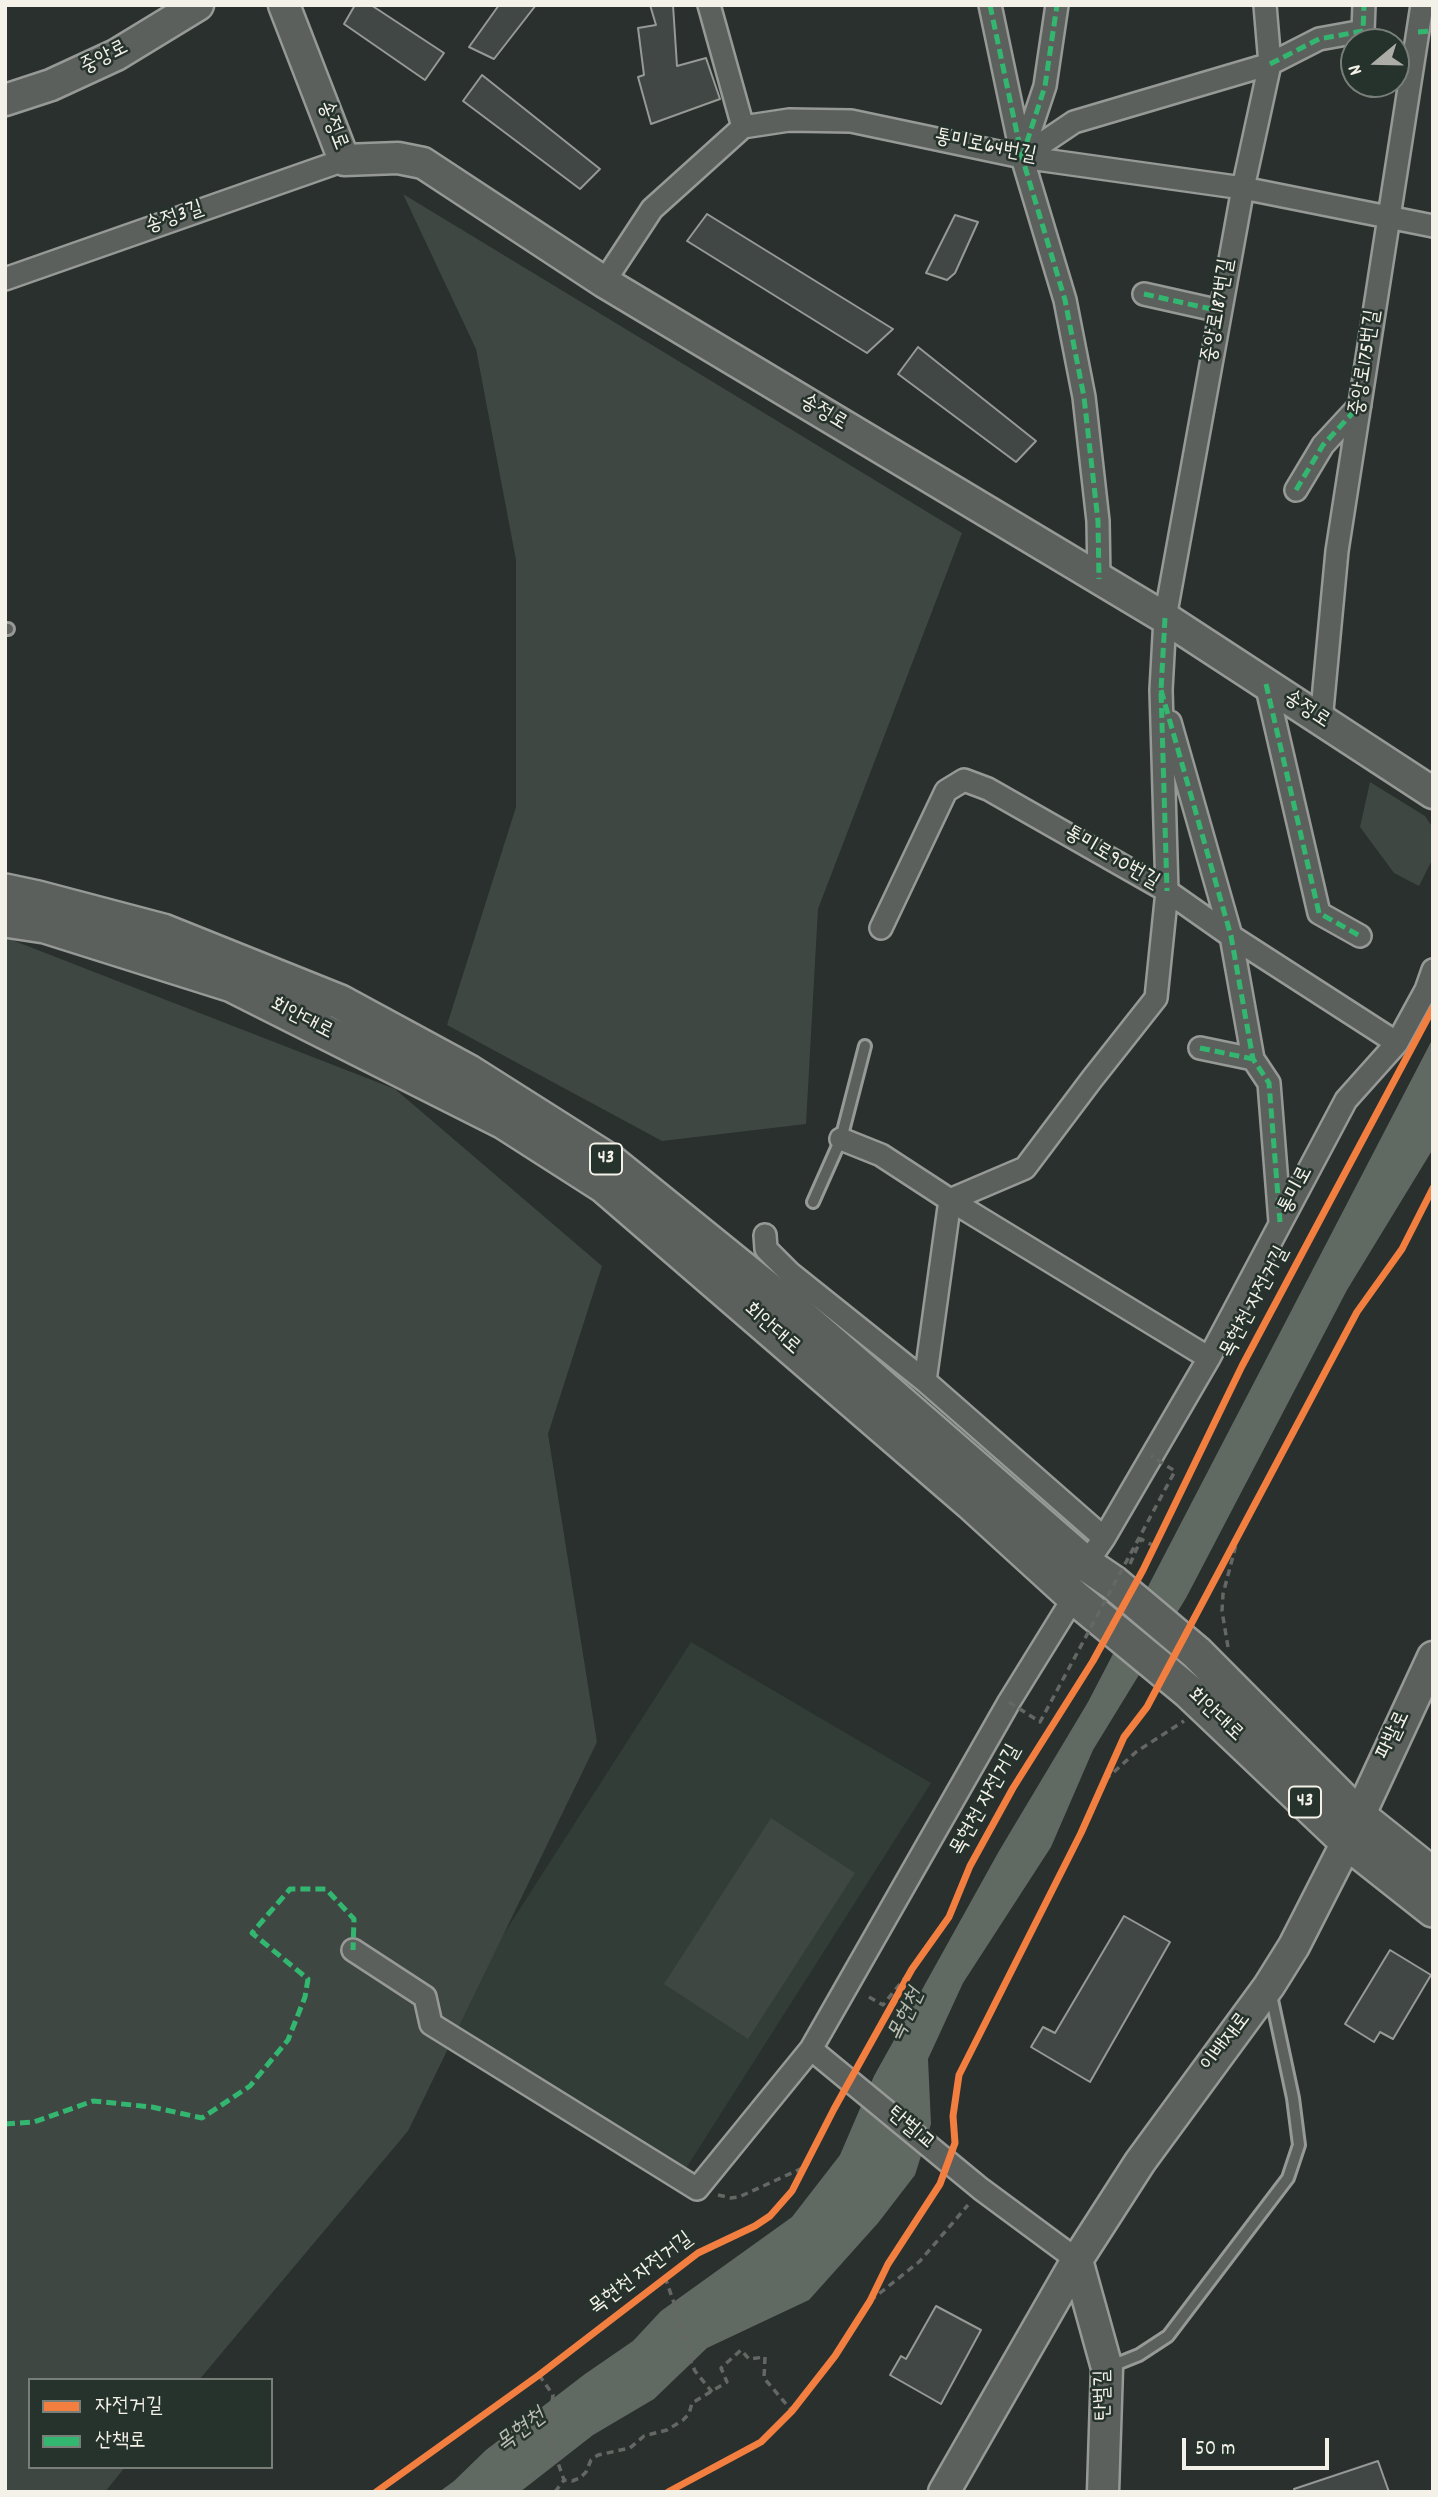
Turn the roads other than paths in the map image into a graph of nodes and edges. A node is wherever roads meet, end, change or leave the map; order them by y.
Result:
1 (198, 5) edge
2 (284, 5) edge
3 (709, 5) edge
4 (990, 5) edge
5 (1057, 5) edge
6 (1265, 5) edge
7 (1364, 5) edge
8 (1422, 5) edge
9 (1425, 32) edge
10 (1270, 64) junction
11 (5, 100) edge
12 (743, 127) junction
13 (1022, 156) junction
14 (344, 160) junction
15 (1242, 188) junction
16 (1389, 218) junction
17 (1433, 226) edge
18 (5, 279) edge
19 (604, 282) junction
20 (1144, 294) dead end
21 (1220, 311) junction
22 (1360, 405) junction
23 (1296, 491) dead end
24 (1098, 579) junction
25 (1165, 618) junction
26 (1266, 684) junction
27 (1161, 690) junction
28 (1321, 721) junction
29 (1433, 793) edge
30 (5, 891) edge
31 (1167, 891) junction
32 (5, 919) edge
33 (881, 928) dead end
34 (1231, 936) junction
35 (1360, 936) dead end
36 (1433, 970) edge
37 (1397, 1043) junction
38 (864, 1046) dead end
39 (1200, 1048) dead end
40 (1253, 1059) junction
41 (841, 1139) junction
42 (950, 1200) junction
43 (813, 1202) dead end
44 (1280, 1222) junction
45 (765, 1235) dead end
46 (1209, 1358) junction
47 (925, 1381) junction
48 (1095, 1551) junction
49 (1074, 1597) junction
50 (1433, 1657) edge
51 (1353, 1828) junction
52 (1433, 1875) edge
53 (1433, 1910) edge
54 (353, 1950) dead end
55 (1269, 1986) junction
56 (811, 2049) junction
57 (1077, 2259) junction
58 (1107, 2368) junction
59 (951, 2479) edge
60 (921, 2492) edge
61 (1103, 2492) edge

1 - 11 street, 중앙로
2 - 14 street, 송정로
3 - 12 street
4 - 13 street
5 - 13 street
6 - 10 street, 중앙로187번길
7 - 10 street
8 - 9 street, 중앙로175번길
9 - 16 street, 중앙로175번길
10 - 13 street
10 - 15 street, 중앙로187번길
12 - 13 street, 통미로64번길
12 - 19 street
13 - 15 street, 통미로64번길
13 - 24 street
14 - 18 street, 송정3길
14 - 19 street, 송정로
15 - 16 street, 통미로64번길
15 - 21 street, 중앙로187번길
16 - 17 street, 통미로64번길
16 - 22 street, 중앙로175번길
19 - 24 street, 송정로
20 - 21 street
21 - 25 street, 중앙로187번길
22 - 23 street
22 - 28 street, 중앙로175번길
24 - 25 street, 송정로
25 - 26 street, 송정로
25 - 27 street, 중앙로187번길
26 - 28 street, 송정로
26 - 35 street
27 - 31 street
27 - 34 street
28 - 29 street, 송정로
30 - 48 main road, 회안대로 / 43
31 - 33 street, 통미로90번길
31 - 34 street, 통미로90번길
31 - 42 street
32 - 49 main road, 회안대로 / 43
34 - 37 street, 통미로90번길
34 - 40 street
36 - 37 street, 통미로
37 - 44 street, 통미로
38 - 41 lane
39 - 40 street
40 - 44 street
41 - 42 street
41 - 43 lane
42 - 46 street
42 - 47 street
44 - 46 street, 통미로
45 - 47 street
46 - 48 street, 통미로
47 - 48 street
48 - 51 main road, 회안대로 / 43
49 - 51 main road, 회안대로 / 43
49 - 56 street
50 - 51 street, 파발로
51 - 52 main road, 회안대로 / 43
51 - 53 main road, 회안대로 / 43
51 - 55 street, 이배재로
54 - 56 street
55 - 57 street, 이배재로
55 - 58 lane
56 - 57 street, 탄벌1교
57 - 58 street, 탄벌길
57 - 59 street, 이배재로
58 - 61 street, 탄벌길
59 - 60 street

